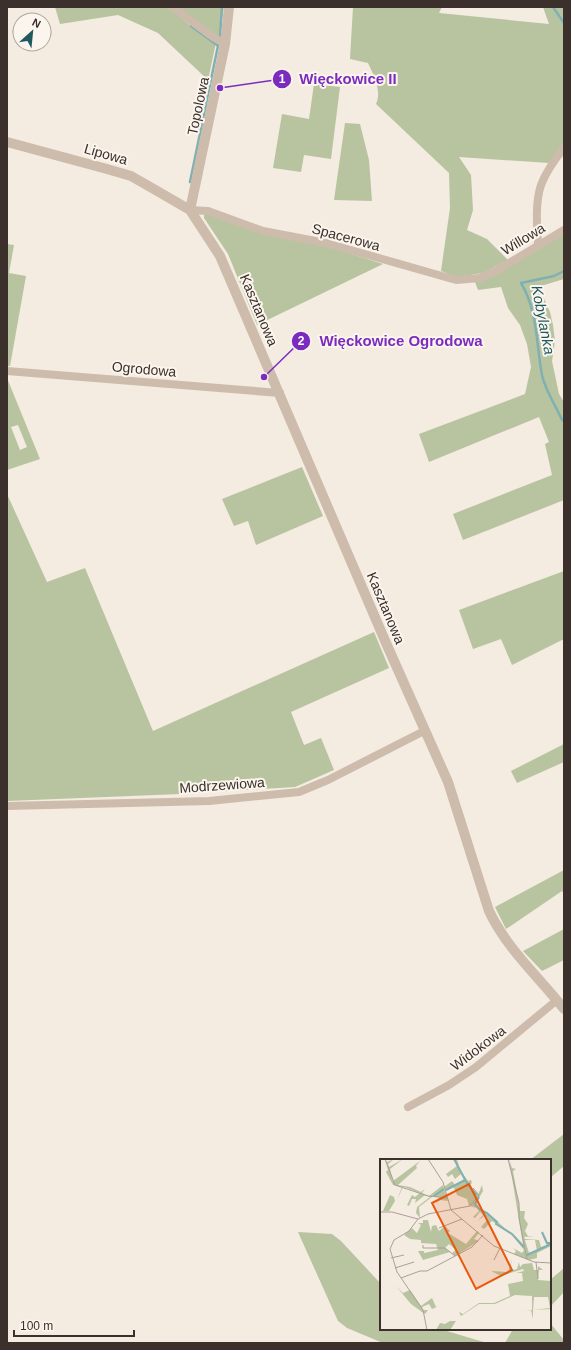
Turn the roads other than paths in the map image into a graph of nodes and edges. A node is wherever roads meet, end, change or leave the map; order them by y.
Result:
1 (173, 7) edge
2 (229, 7) edge
3 (225, 44) junction
4 (7, 142) edge
5 (564, 148) edge
6 (190, 210) junction
7 (564, 230) edge
8 (538, 244) junction
9 (496, 271) joint
10 (7, 371) edge
11 (280, 393) junction
12 (424, 731) junction
13 (7, 806) edge
14 (557, 1000) junction
15 (564, 1009) edge
16 (408, 1107) dead end

1 - 3 street
2 - 3 street, Topolowa
3 - 6 street, Topolowa
4 - 6 street, Lipowa
5 - 8 street
6 - 9 street, Spacerowa
6 - 11 street, Kasztanowa
7 - 8 street, Willowa
8 - 9 street, Willowa
10 - 11 street, Ogrodowa
11 - 12 street, Kasztanowa
12 - 13 street, Modrzewiowa
12 - 14 street, Kasztanowa
14 - 15 street, Kasztanowa
14 - 16 street, Widokowa

